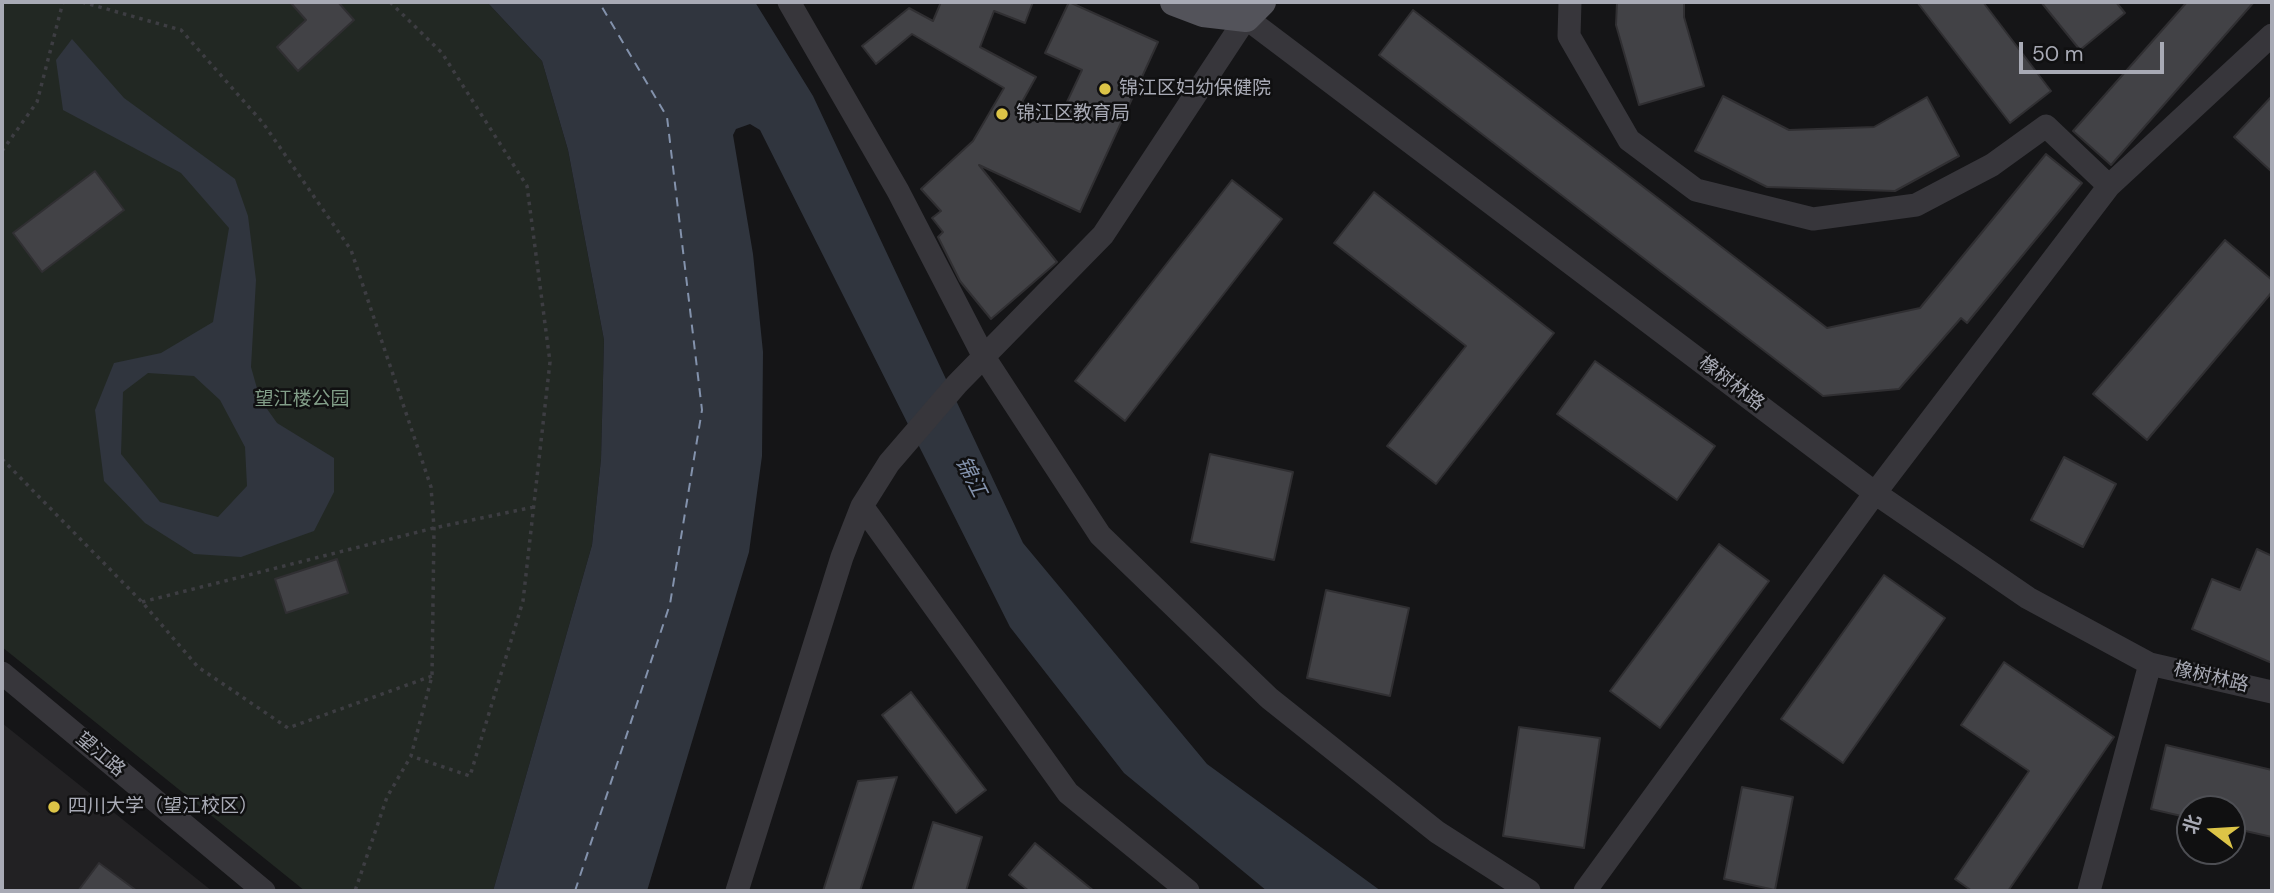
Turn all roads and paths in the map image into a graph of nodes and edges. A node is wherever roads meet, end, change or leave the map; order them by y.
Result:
1 (63, 2) edge
2 (82, 2) edge
3 (390, 2) edge
4 (789, 2) edge
5 (1174, 2) edge
6 (1570, 2) edge
7 (1246, 7) edge
8 (2272, 35) edge
9 (2, 150) edge
10 (2109, 186) junction
11 (984, 357) junction
12 (2, 459) edge
13 (1875, 493) junction
14 (862, 506) junction
15 (534, 507) junction
16 (434, 528) junction
17 (142, 602) junction
18 (2150, 664) junction
19 (2, 673) edge
20 (432, 676) junction
21 (2272, 692) edge
22 (411, 756) junction
23 (264, 891) edge
24 (355, 891) edge
25 (737, 891) edge
26 (1188, 891) edge
27 (1528, 891) edge
28 (1585, 891) edge
29 (2089, 891) edge

1 - 9 path
2 - 16 path
3 - 15 path
4 - 11 street
5 - 7 main road
6 - 10 street
7 - 11 street
7 - 13 street, 橡树林路
8 - 10 street
10 - 13 street
11 - 14 street
11 - 27 street
12 - 17 path
13 - 18 street, 橡树林路
13 - 28 street
14 - 25 street
14 - 26 street
15 - 16 path
15 - 22 path
16 - 17 path
16 - 20 path
17 - 20 path
18 - 21 street, 橡树林路
18 - 29 street
19 - 23 street, 望江路
20 - 22 path
22 - 24 path

